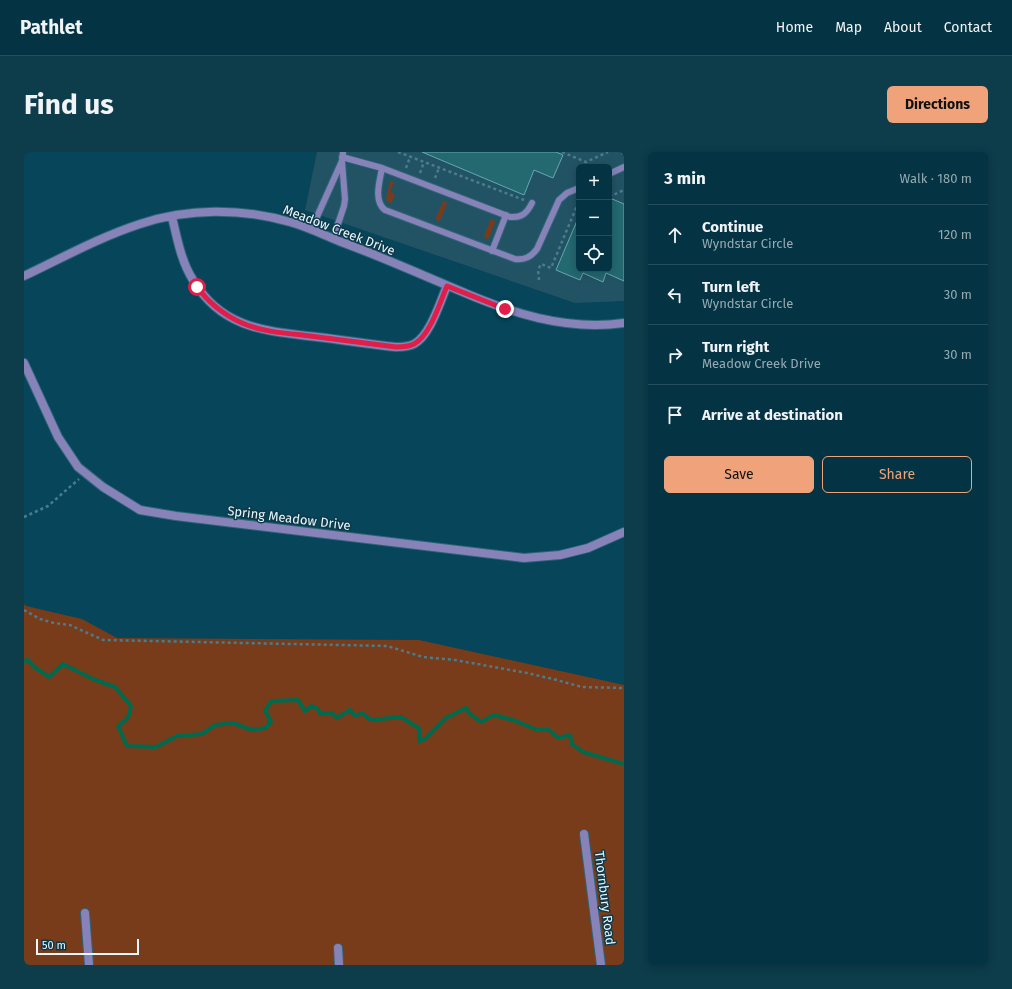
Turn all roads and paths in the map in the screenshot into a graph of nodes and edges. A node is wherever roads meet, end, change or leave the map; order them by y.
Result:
1 (398, 152) edge
2 (562, 152) edge
3 (608, 152) edge
4 (621, 152) edge
5 (624, 154) edge
6 (342, 157) edge
7 (624, 167) edge
8 (382, 168) junction
9 (440, 168) junction
10 (612, 173) edge
11 (435, 180) dead end
12 (576, 189) edge
13 (624, 190) edge
14 (612, 195) edge
15 (521, 199) dead end
16 (532, 203) dead end
17 (576, 209) edge
18 (506, 215) junction
19 (172, 216) junction
20 (311, 230) junction
21 (333, 239) junction
22 (492, 250) junction
23 (24, 276) edge
24 (539, 280) dead end
25 (447, 286) junction
26 (624, 323) edge
27 (24, 363) edge
28 (86, 473) junction
29 (24, 517) edge
30 (624, 532) edge
31 (24, 610) edge
32 (624, 688) edge
33 (584, 834) dead end
34 (85, 913) dead end
35 (338, 948) dead end
36 (89, 965) edge
37 (339, 965) edge
38 (601, 965) edge

1 - 9 path
2 - 3 path
4 - 5 path
6 - 8 lane
6 - 20 lane
6 - 21 lane
7 - 10 lane
8 - 18 lane
8 - 22 lane
9 - 11 path
9 - 15 path
12 - 22 lane
13 - 14 path
16 - 18 lane
17 - 24 path
18 - 22 lane
19 - 20 street, Meadow Creek Drive
19 - 23 street, Meadow Creek Drive
19 - 25 street
20 - 21 street, Meadow Creek Drive
21 - 25 street, Meadow Creek Drive
25 - 26 street, Meadow Creek Drive
27 - 28 street, Spring Meadow Drive
28 - 29 path
28 - 30 street, Spring Meadow Drive
31 - 32 path
33 - 38 street, Thornbury Road
34 - 36 street
35 - 37 street

